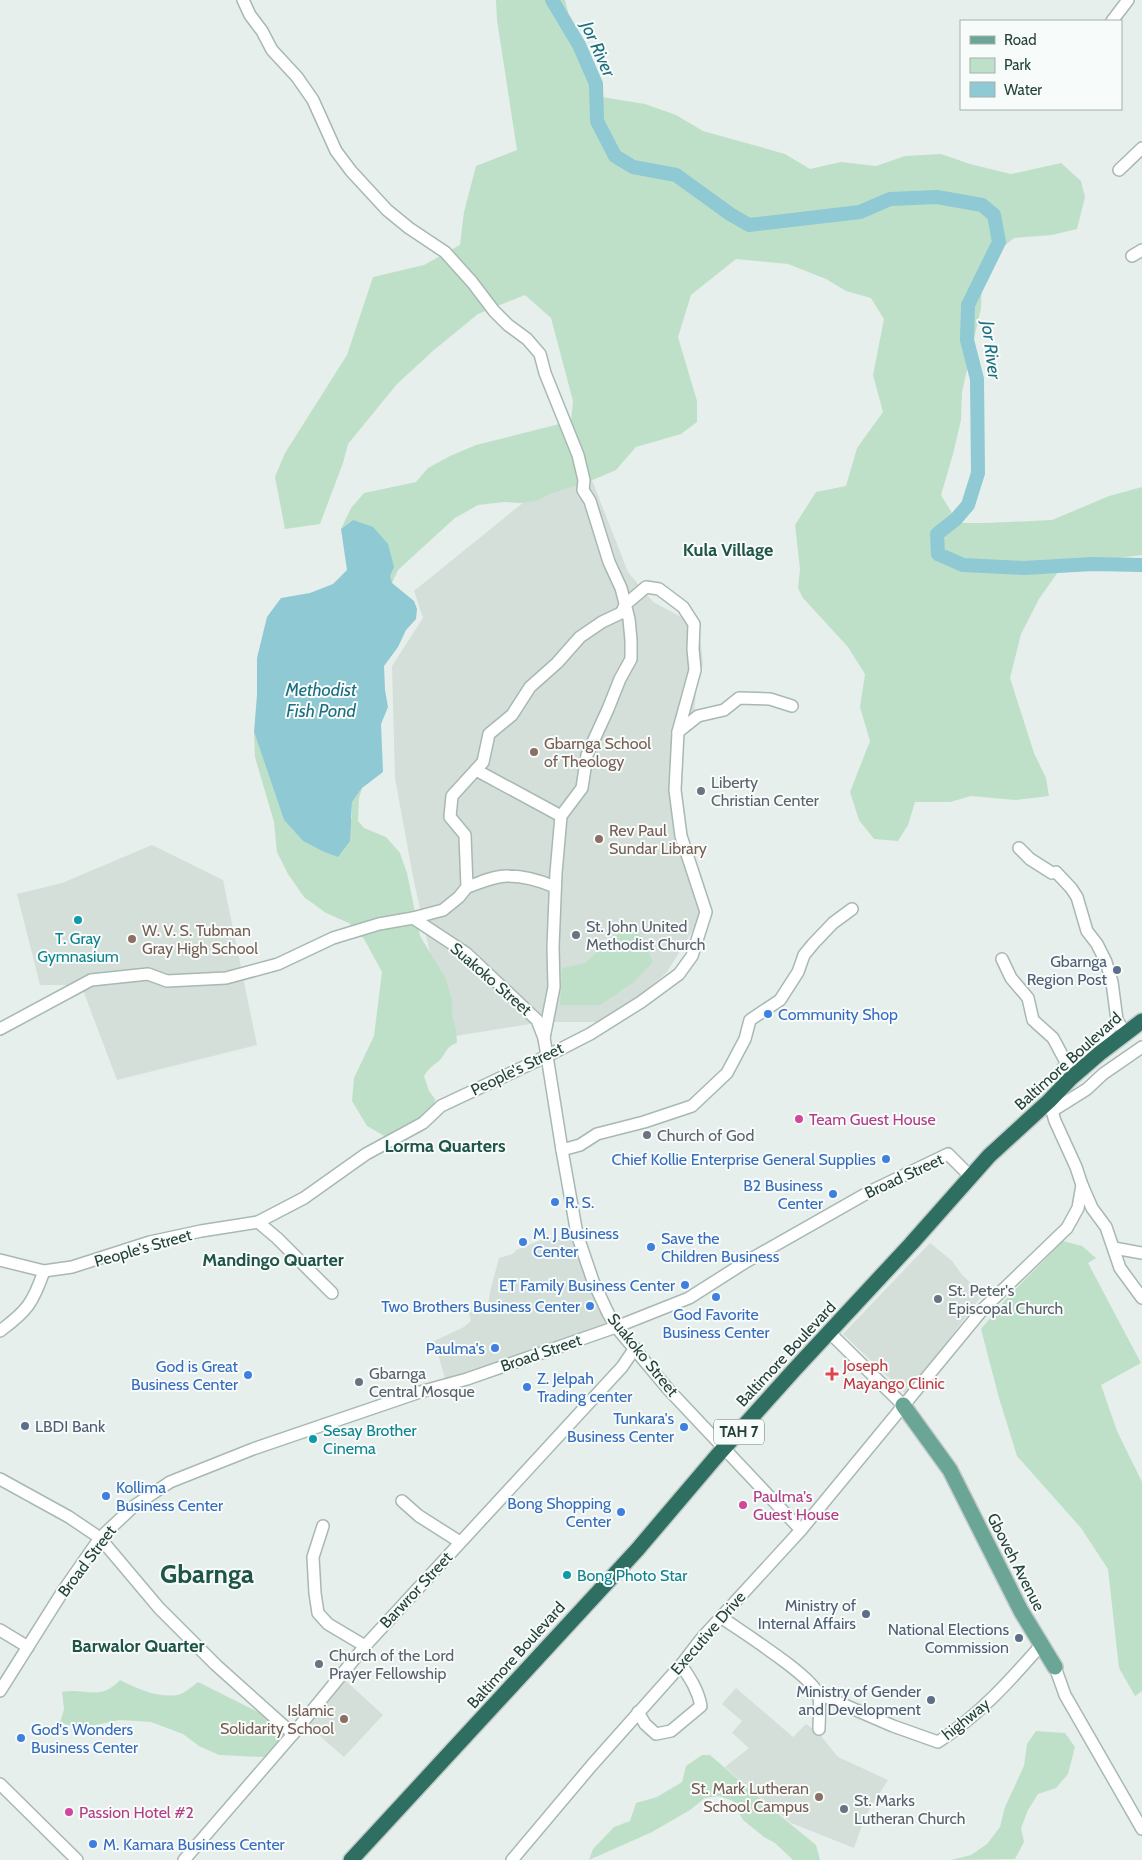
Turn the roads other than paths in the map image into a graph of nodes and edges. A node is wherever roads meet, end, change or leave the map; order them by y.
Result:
1 (243, 0) edge
2 (1128, 0) edge
3 (1113, 20) edge
4 (1142, 148) edge
5 (1119, 170) dead end
6 (1142, 250) edge
7 (1132, 256) dead end
8 (626, 604) junction
9 (792, 706) dead end
10 (678, 732) junction
11 (476, 770) junction
12 (561, 816) junction
13 (1019, 848) dead end
14 (467, 887) junction
15 (555, 887) junction
16 (852, 910) dead end
17 (413, 918) junction
18 (1002, 959) dead end
19 (1142, 1021) edge
20 (1121, 1027) junction
21 (0, 1029) edge
22 (544, 1038) junction
23 (1141, 1049) edge
24 (547, 1056) junction
25 (1051, 1106) junction
26 (954, 1143) dead end
27 (562, 1150) junction
28 (948, 1154) junction
29 (971, 1177) junction
30 (1082, 1185) junction
31 (258, 1222) junction
32 (1114, 1248) junction
33 (1142, 1253) edge
34 (0, 1260) edge
35 (44, 1271) junction
36 (332, 1292) dead end
37 (1142, 1298) edge
38 (616, 1327) junction
39 (0, 1331) edge
40 (830, 1332) junction
41 (635, 1348) junction
42 (903, 1405) junction
43 (725, 1448) junction
44 (0, 1479) edge
45 (402, 1501) dead end
46 (323, 1526) dead end
47 (801, 1530) junction
48 (100, 1538) junction
49 (460, 1542) junction
50 (721, 1617) junction
51 (0, 1630) edge
52 (1041, 1645) junction
53 (365, 1646) junction
54 (28, 1647) junction
55 (681, 1665) junction
56 (1055, 1667) joint
57 (0, 1691) edge
58 (819, 1694) junction
59 (638, 1712) junction
60 (820, 1729) dead end
61 (294, 1734) junction
62 (0, 1784) edge
63 (1142, 1829) edge
64 (65, 1850) junction
65 (58, 1860) edge
66 (77, 1860) edge
67 (184, 1860) edge
68 (351, 1860) edge
69 (512, 1860) edge

1 - 8 street
2 - 3 street
4 - 5 street
6 - 7 street
8 - 10 street, People's Street
8 - 11 street, People's Street
8 - 12 street
9 - 10 street
10 - 24 street, People's Street
11 - 12 street
11 - 14 street, People's Street
12 - 15 street
13 - 20 street
14 - 15 street
14 - 17 street
15 - 22 street
16 - 27 street
17 - 21 street
17 - 22 street, Suakoko Street
18 - 20 street
19 - 20 highway, Baltimore Boulevard / TAH 7
20 - 25 highway, Baltimore Boulevard / TAH 7
22 - 24 street, Suakoko Street
23 - 25 street
24 - 27 street, Suakoko Street
24 - 31 street, People's Street
25 - 29 highway, Baltimore Boulevard / TAH 7
25 - 30 street
26 - 28 street
27 - 38 street, Suakoko Street
28 - 29 street, Broad Street
28 - 38 street, Broad Street
29 - 40 highway, Baltimore Boulevard / TAH 7
30 - 32 street
30 - 42 street, Executive Drive
31 - 35 street, People's Street
31 - 36 street
32 - 33 street
32 - 37 street
34 - 35 street, People's Street
35 - 39 street
38 - 41 street, Suakoko Street
38 - 48 street, Broad Street
40 - 42 street, Gboveh Avenue
40 - 43 highway, Baltimore Boulevard / TAH 7
41 - 43 street, Suakoko Street
41 - 49 street, Barwror Street
42 - 47 street, Executive Drive
42 - 52 main road, Gboveh Avenue
43 - 47 street, Suakoko Street
43 - 68 highway, Baltimore Boulevard / TAH 7
44 - 48 street
45 - 49 street
46 - 53 street
47 - 50 street, Executive Drive
48 - 54 street, Broad Street
48 - 61 street
49 - 53 street, Barwror Street
50 - 55 street, Executive Drive
50 - 58 street, highway
51 - 54 street
52 - 56 main road, Gboveh Avenue
52 - 58 street, highway
53 - 61 street, Barwror Street
54 - 57 street, Broad Street
55 - 59 street, Executive Drive
55 - 59 street
56 - 63 street, Gboveh Avenue
58 - 60 street
59 - 69 street, Executive Drive
61 - 67 street, Barwror Street
62 - 64 street
64 - 65 street
64 - 66 street

